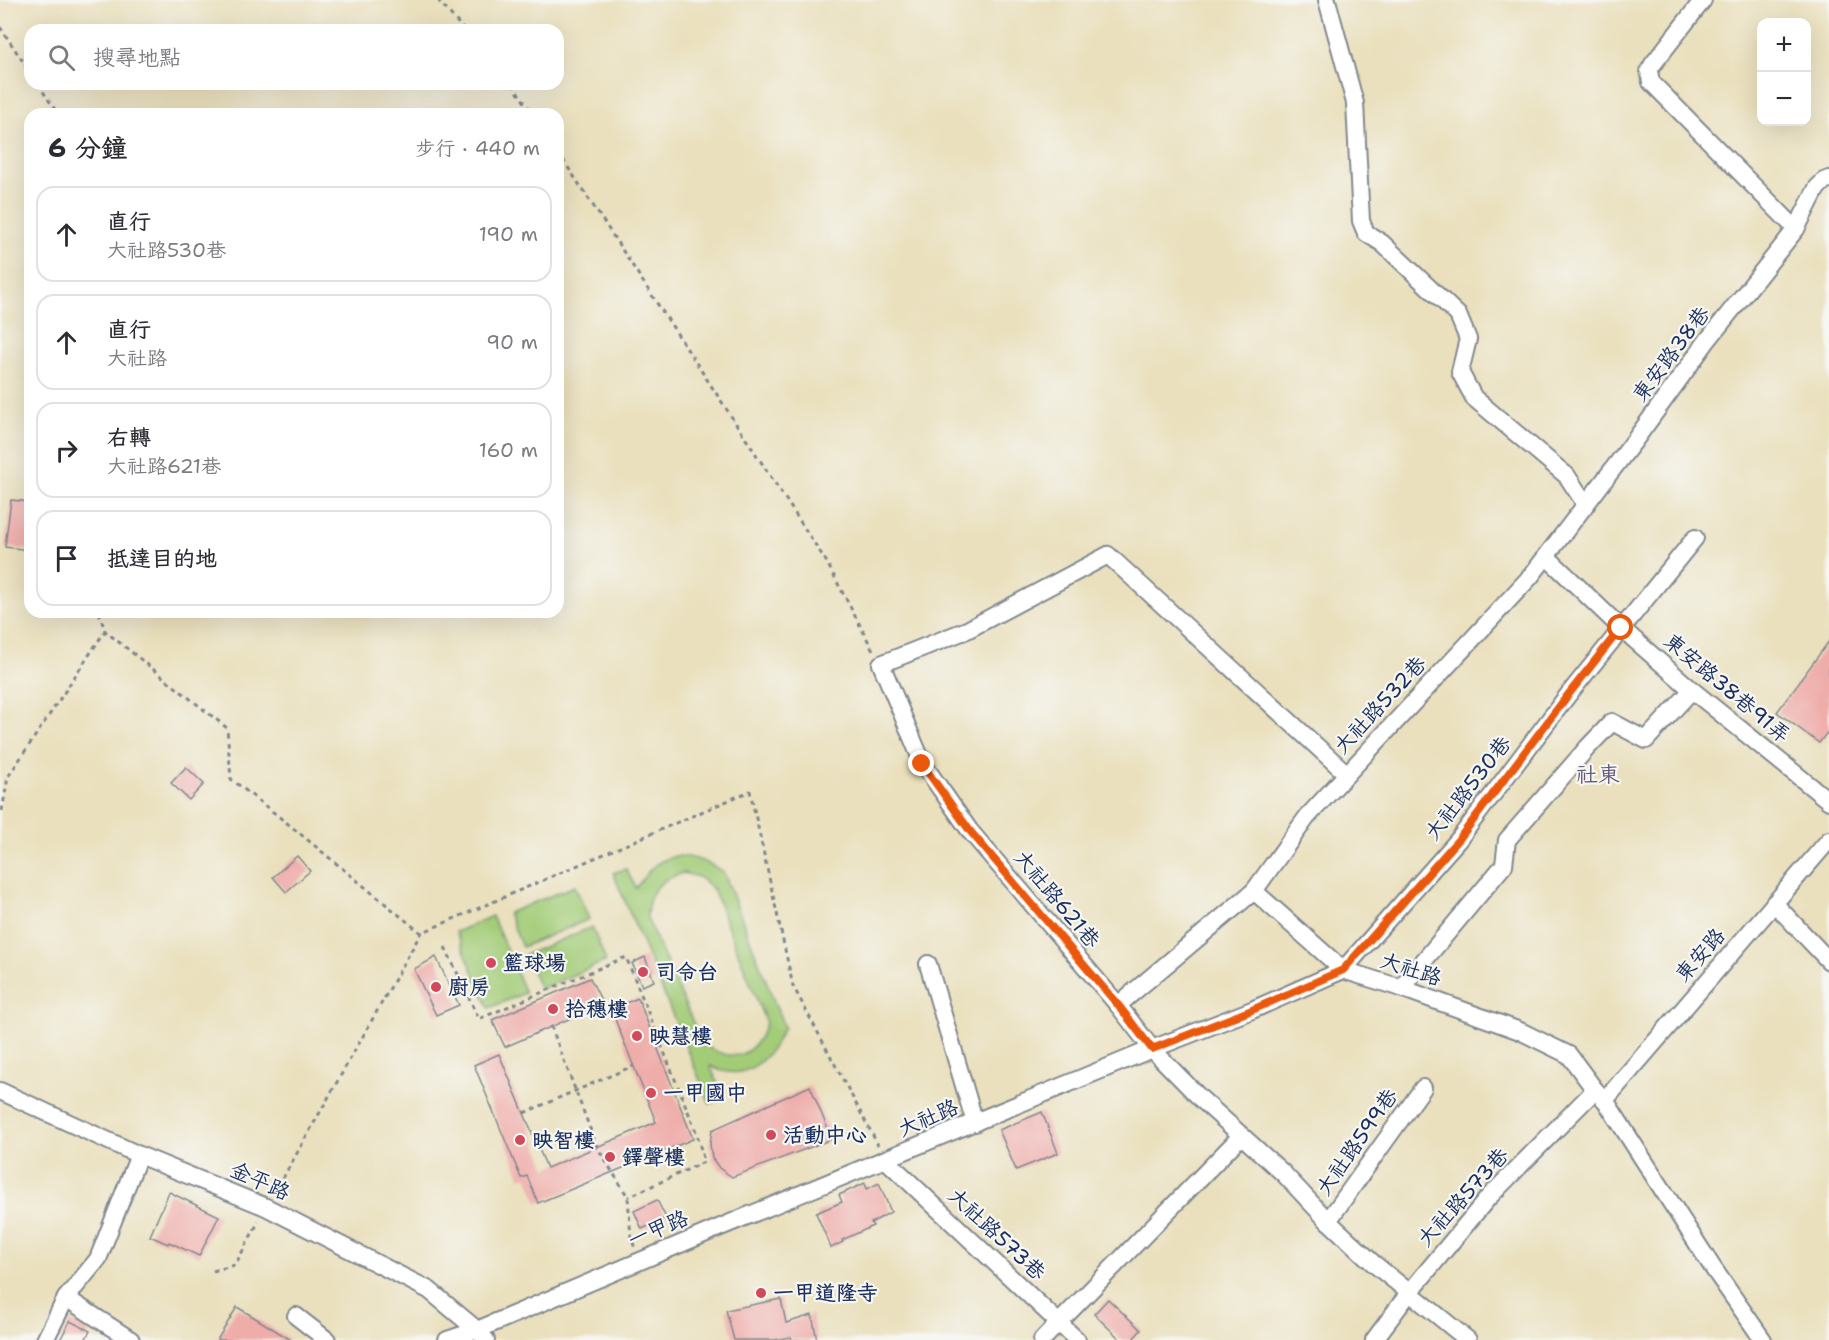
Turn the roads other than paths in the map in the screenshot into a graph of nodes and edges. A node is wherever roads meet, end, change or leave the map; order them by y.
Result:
1 (1327, 0) edge
2 (1703, 0) edge
3 (1829, 179) edge
4 (1796, 229) junction
5 (1586, 505) junction
6 (1695, 538) dead end
7 (1547, 557) junction
8 (1621, 628) junction
9 (1692, 690) junction
10 (1347, 774) junction
11 (1829, 801) edge
12 (1829, 840) edge
13 (1254, 891) junction
14 (1774, 903) junction
15 (1829, 961) edge
16 (928, 964) dead end
17 (1343, 970) junction
18 (1401, 988) junction
19 (1118, 1005) junction
20 (1152, 1049) junction
21 (1423, 1088) dead end
22 (0, 1091) edge
23 (1600, 1095) junction
24 (975, 1123) junction
25 (1241, 1136) junction
26 (139, 1155) junction
27 (886, 1160) junction
28 (1328, 1221) junction
29 (1409, 1293) junction
30 (66, 1298) junction
31 (296, 1316) dead end
32 (1058, 1323) junction
33 (482, 1335) edge
34 (45, 1340) edge
35 (130, 1340) edge
36 (327, 1340) edge
37 (447, 1340) edge
38 (1042, 1340) edge
39 (1077, 1340) edge
40 (1374, 1340) edge
41 (1468, 1340) edge
42 (1763, 1340) edge

1 - 5 street
2 - 4 street
3 - 4 street, 東安路38巷
4 - 5 street, 東安路38巷
5 - 7 street, 東安路38巷
6 - 8 street, 大社路530巷
7 - 8 street, 東安路38巷91弄
7 - 10 street, 大社路532巷
8 - 9 street, 東安路38巷91弄
8 - 17 street, 大社路530巷
9 - 11 street, 東安路38巷91弄
9 - 18 street
10 - 13 street, 大社路532巷
10 - 19 street, 大社路621巷
12 - 14 street, 東安路
13 - 17 street
13 - 19 street, 大社路532巷
14 - 15 street
14 - 23 street, 東安路
16 - 24 street
17 - 18 street, 大社路
17 - 20 street, 大社路
18 - 23 street, 大社路
19 - 20 street, 大社路621巷
20 - 24 street, 大社路
20 - 25 street, 大社路621巷
21 - 28 street, 大社路599巷
22 - 26 street, 金平路
23 - 29 street, 大社路573巷
23 - 42 street, 大社路
24 - 27 street, 大社路
25 - 28 street, 大社路621巷
25 - 32 street
26 - 30 street
26 - 33 street, 金平路
27 - 32 street, 大社路573巷
27 - 33 street, 一甲路
28 - 29 street, 大社路621巷
29 - 40 street, 大社路573巷
29 - 41 street, 大社路621巷
30 - 34 street
30 - 35 street
31 - 36 street
32 - 38 street
32 - 39 street, 大社路573巷
33 - 37 street, 一甲路

